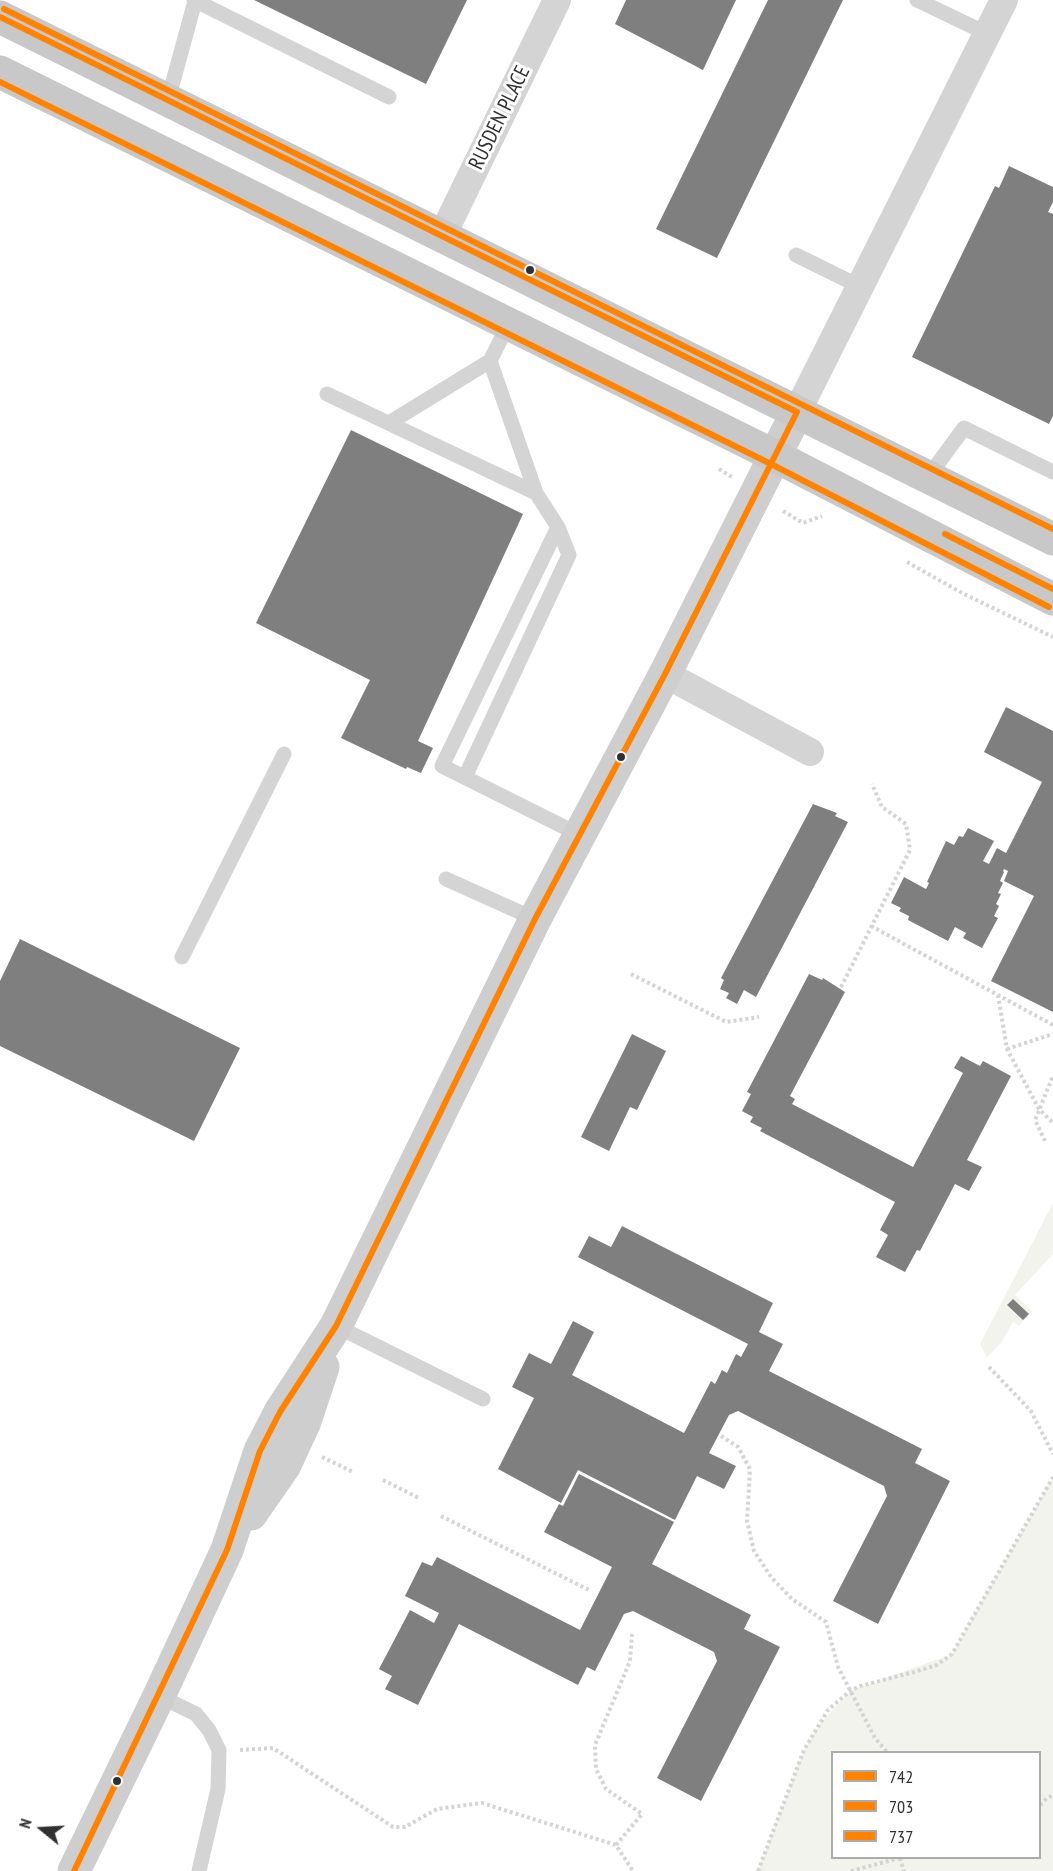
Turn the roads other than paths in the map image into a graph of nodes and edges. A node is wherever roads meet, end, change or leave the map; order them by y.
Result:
1 (194, 0) edge
2 (557, 0) edge
3 (916, 0) edge
4 (1004, 0) edge
5 (0, 17) edge
6 (988, 33) junction
7 (0, 72) edge
8 (389, 97) dead end
9 (168, 100) junction
10 (442, 236) junction
11 (796, 255) dead end
12 (861, 287) junction
13 (509, 323) junction
14 (490, 361) junction
15 (327, 394) dead end
16 (797, 412) junction
17 (389, 423) junction
18 (776, 456) junction
19 (1053, 472) edge
20 (928, 477) junction
21 (536, 493) junction
22 (558, 528) junction
23 (1053, 539) edge
24 (1053, 599) edge
25 (665, 674) junction
26 (810, 752) dead end
27 (284, 754) dead end
28 (465, 777) junction
29 (578, 834) junction
30 (446, 879) dead end
31 (535, 919) junction
32 (182, 957) dead end
33 (336, 1326) junction
34 (483, 1399) dead end
35 (159, 1696) junction
36 (74, 1871) edge
37 (199, 1871) edge

1 - 8 lane
1 - 9 lane
2 - 10 street, RUSDEN PLACE
3 - 6 lane
4 - 6 street
5 - 9 main road
6 - 12 street
7 - 13 main road
9 - 10 main road
10 - 16 main road
11 - 12 lane
12 - 16 street
13 - 14 lane
13 - 18 main road
14 - 17 lane
14 - 21 lane
15 - 17 lane
16 - 18 street
16 - 20 main road
17 - 21 lane
18 - 24 main road
18 - 25 street
19 - 20 lane
20 - 23 main road
21 - 22 lane
22 - 28 lane
22 - 28 lane
25 - 26 street
25 - 29 street
27 - 32 lane
28 - 29 lane
29 - 31 street
30 - 31 lane
31 - 33 street
33 - 34 lane
33 - 35 street
35 - 36 street
35 - 37 lane

